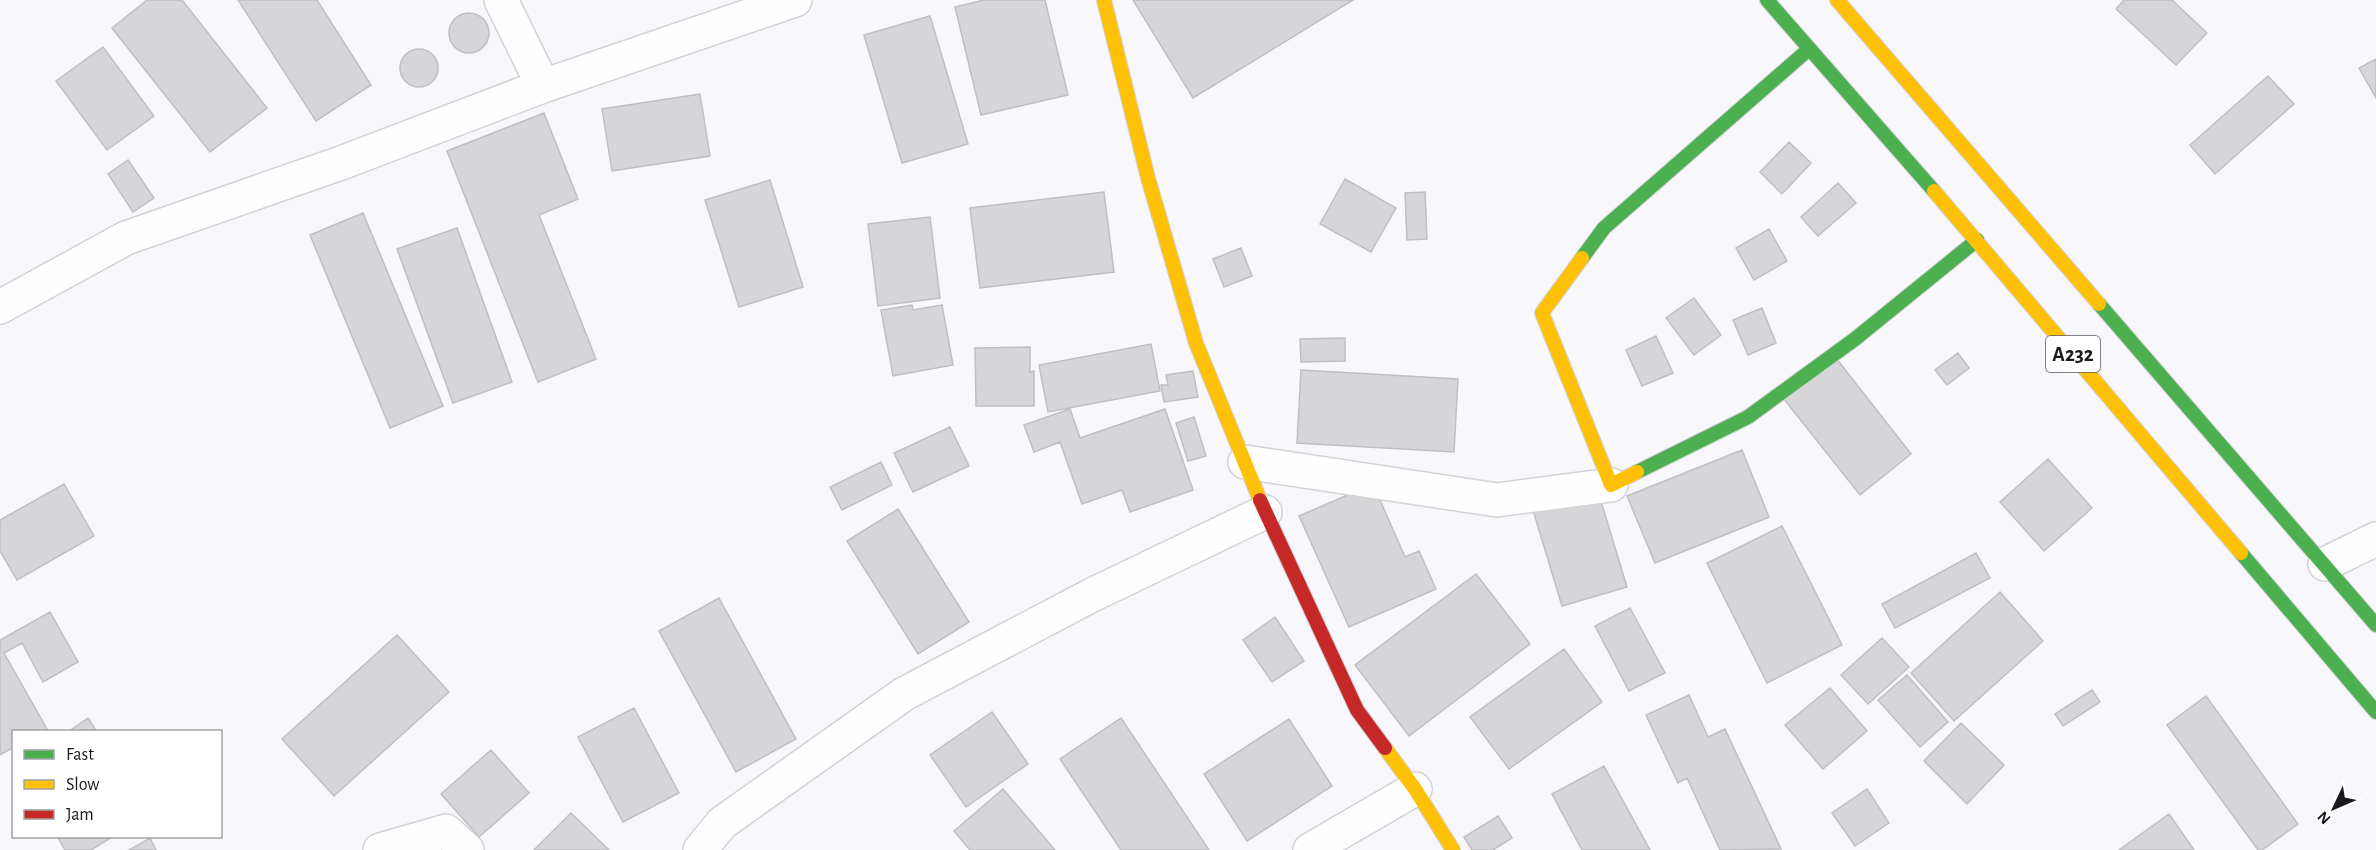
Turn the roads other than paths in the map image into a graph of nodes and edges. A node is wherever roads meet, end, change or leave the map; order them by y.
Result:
1 (501, 0) edge
2 (795, 0) edge
3 (1104, 0) edge
4 (1767, 0) edge
5 (1837, 0) edge
6 (1809, 49) junction
7 (543, 86) junction
8 (1977, 240) junction
9 (0, 307) edge
10 (1245, 462) junction
11 (1611, 485) junction
12 (1265, 512) junction
13 (2376, 539) edge
14 (2325, 564) junction
15 (2376, 624) edge
16 (2376, 712) edge
17 (1415, 789) junction
18 (380, 850) edge
19 (467, 850) edge
20 (700, 850) edge
21 (1310, 850) edge
22 (1452, 850) edge

1 - 7 street
2 - 7 street
3 - 10 main road
4 - 6 main road, A232
5 - 14 main road, A232
6 - 8 main road, A232
6 - 11 main road
7 - 9 street
8 - 11 main road
8 - 16 main road, A232
10 - 11 street
10 - 12 main road
12 - 17 main road
12 - 20 street
13 - 14 street
14 - 15 main road, A232
17 - 21 street
17 - 22 main road
18 - 19 street

